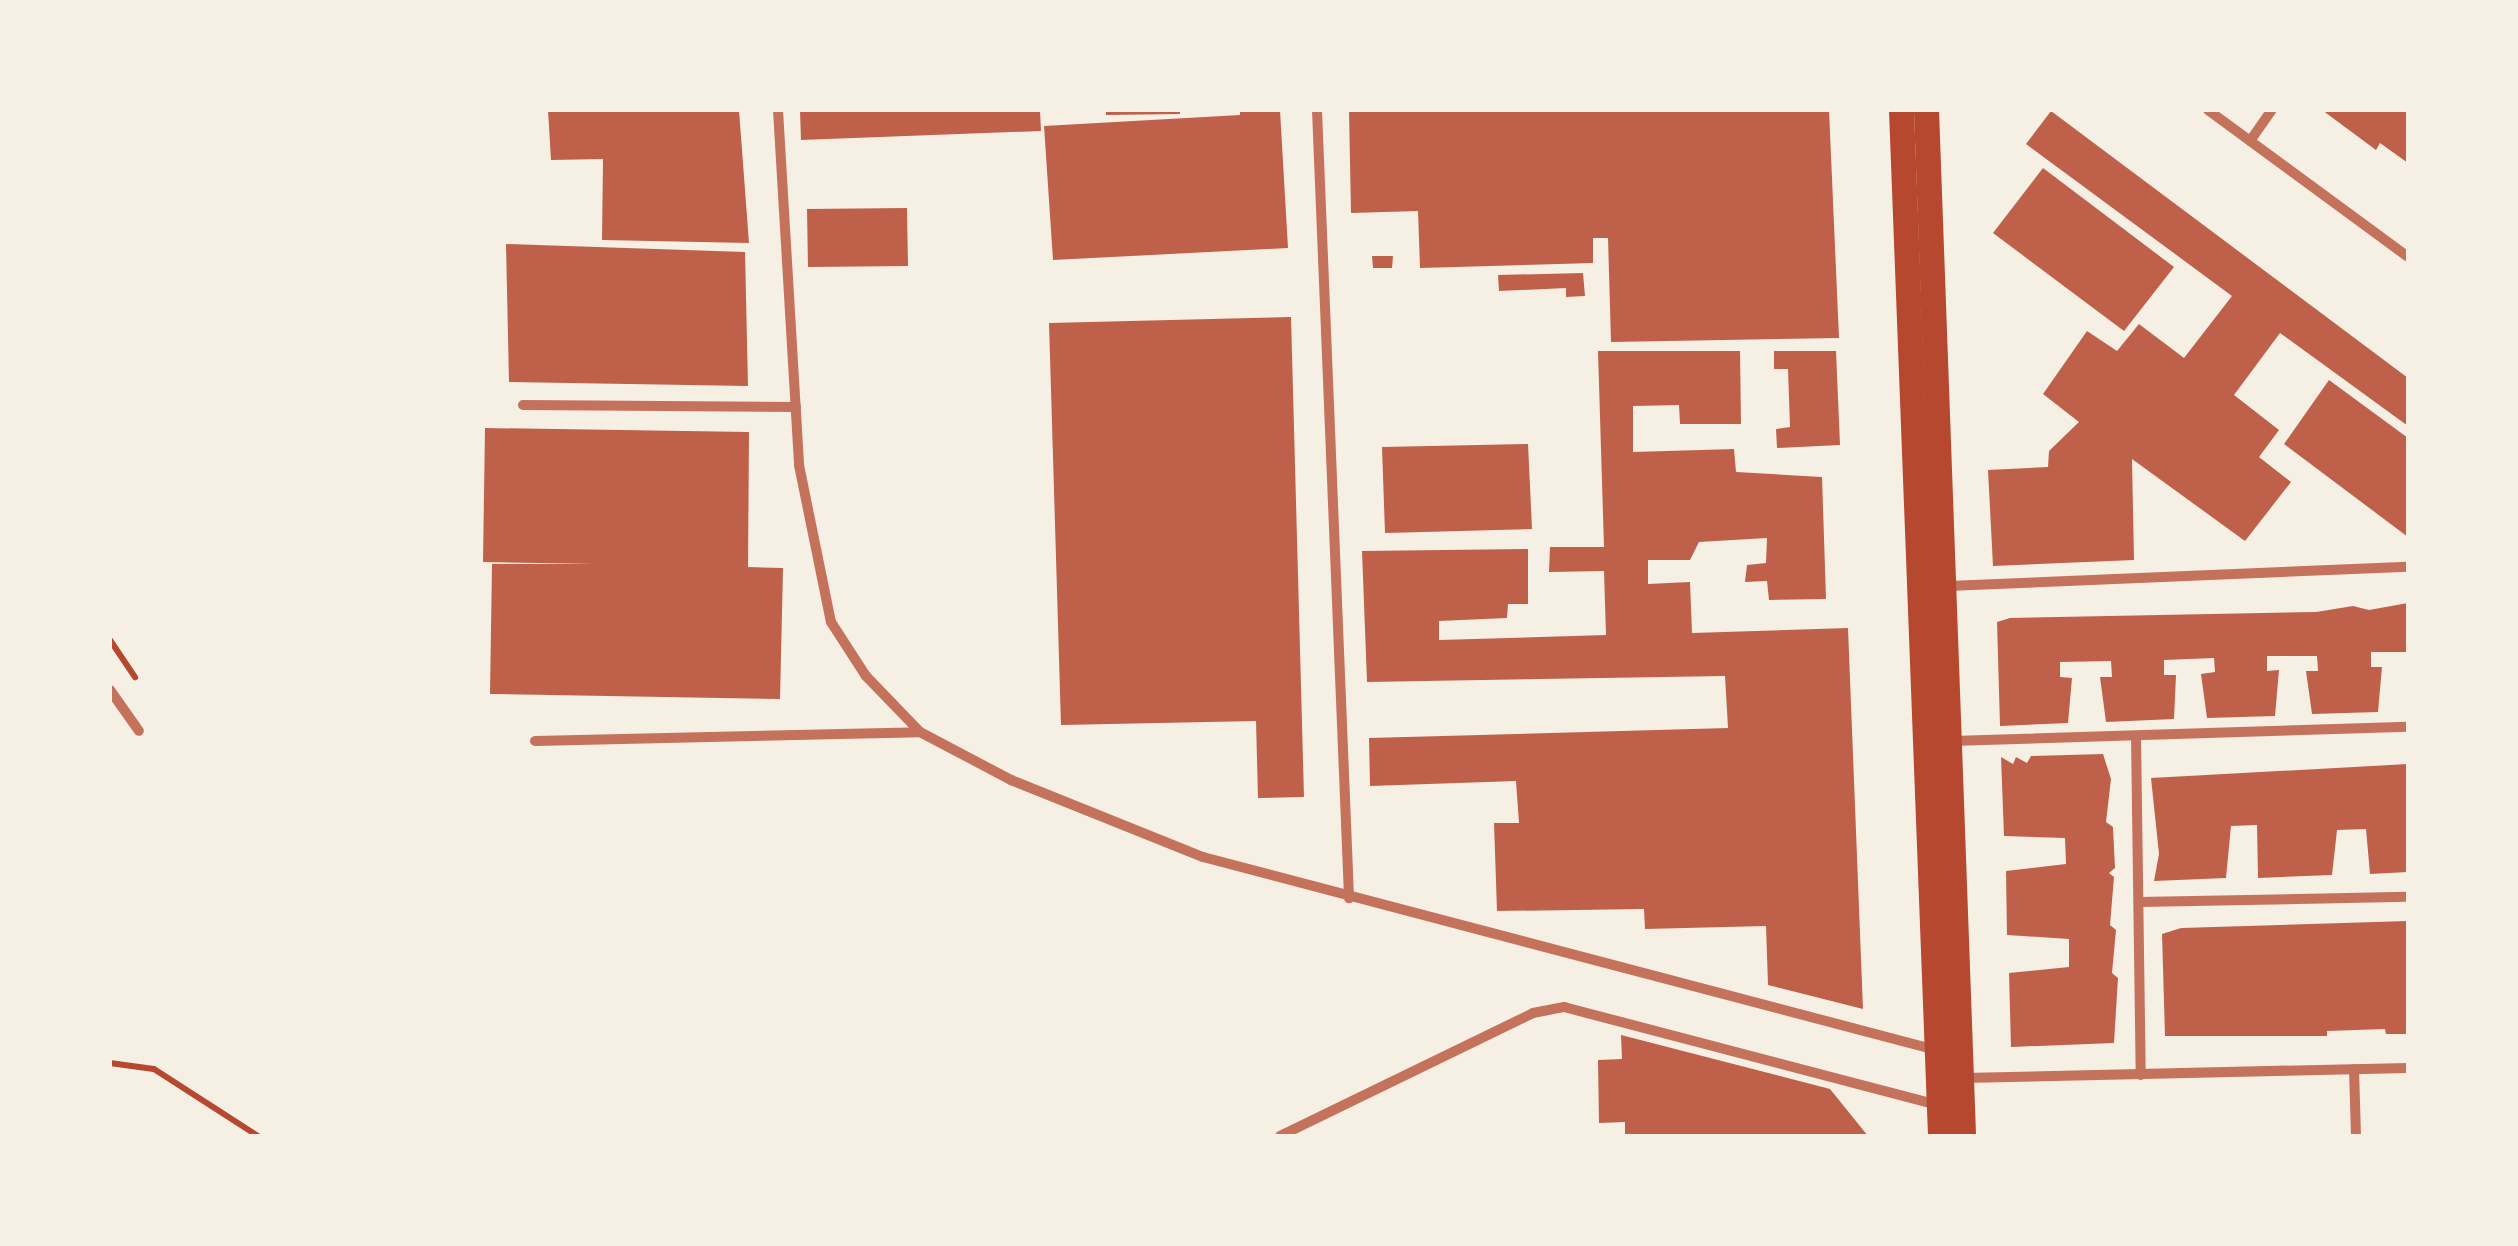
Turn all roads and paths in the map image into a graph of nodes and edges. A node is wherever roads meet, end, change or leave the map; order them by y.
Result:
1 (778, 110) edge
2 (1317, 110) edge
3 (1901, 110) edge
4 (1926, 110) edge
5 (2208, 110) edge
6 (2272, 110) edge
7 (2250, 141) junction
8 (2408, 257) edge
9 (523, 404) dead end
10 (796, 407) junction
11 (2408, 567) edge
12 (1948, 586) junction
13 (110, 640) edge
14 (135, 677) dead end
15 (110, 690) edge
16 (2408, 728) edge
17 (139, 732) dead end
18 (920, 732) junction
19 (2136, 736) junction
20 (1952, 741) junction
21 (535, 742) dead end
22 (2408, 897) edge
23 (1349, 898) junction
24 (2138, 902) junction
25 (1936, 1050) junction
26 (110, 1063) edge
27 (2408, 1068) edge
28 (2354, 1070) junction
29 (2141, 1075) junction
30 (1962, 1078) junction
31 (1938, 1105) junction
32 (258, 1136) edge
33 (1280, 1136) edge
34 (1940, 1136) edge
35 (1963, 1136) edge
36 (2356, 1136) edge

1 - 10 street
2 - 23 street
3 - 25 main road
4 - 12 main road
5 - 7 street
6 - 7 street
7 - 8 street
9 - 10 street
10 - 18 street
11 - 12 street
12 - 20 main road
13 - 14 path
15 - 17 street
16 - 19 street
18 - 21 street
18 - 23 street
19 - 20 street
19 - 24 street
20 - 30 main road
22 - 24 street
23 - 25 street
24 - 29 street
25 - 31 main road
26 - 32 path
27 - 28 street
28 - 29 street
28 - 36 street
29 - 30 street
30 - 35 main road
31 - 33 street
31 - 34 main road

